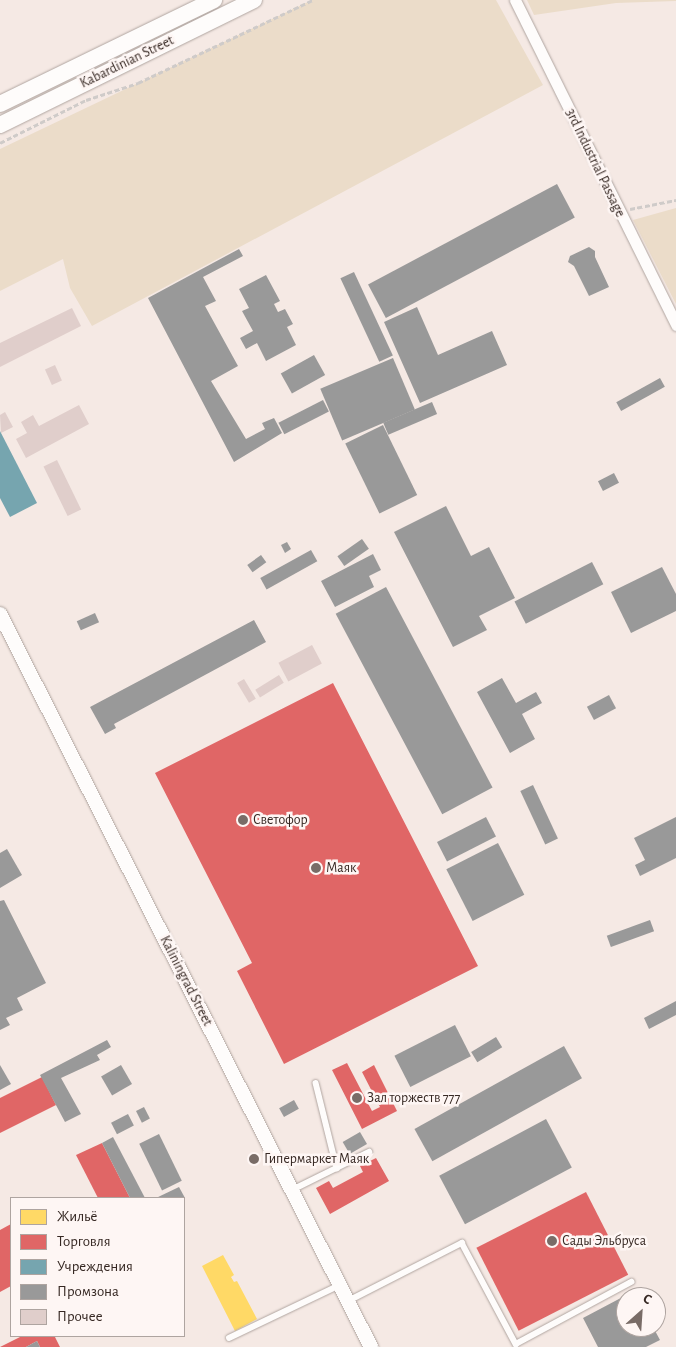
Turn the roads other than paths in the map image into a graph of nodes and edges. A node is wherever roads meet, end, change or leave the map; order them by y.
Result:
1 (214, 0) edge
2 (254, 0) edge
3 (515, 0) edge
4 (0, 104) edge
5 (0, 125) edge
6 (676, 325) edge
7 (0, 614) edge
8 (316, 1083) dead end
9 (369, 1152) dead end
10 (336, 1168) junction
11 (292, 1190) junction
12 (630, 1282) dead end
13 (340, 1285) junction
14 (348, 1301) junction
15 (229, 1338) dead end
16 (371, 1347) edge

1 - 4 main road, Kabardinian Street
2 - 5 main road, Kabardinian Street
3 - 6 street, 3rd Industrial Passage
7 - 11 street, Kaliningrad Street
8 - 10 lane
9 - 10 lane
10 - 11 lane
11 - 13 street, Kaliningrad Street
12 - 14 lane
13 - 14 street, Kaliningrad Street
13 - 15 lane
14 - 16 street, Kaliningrad Street

